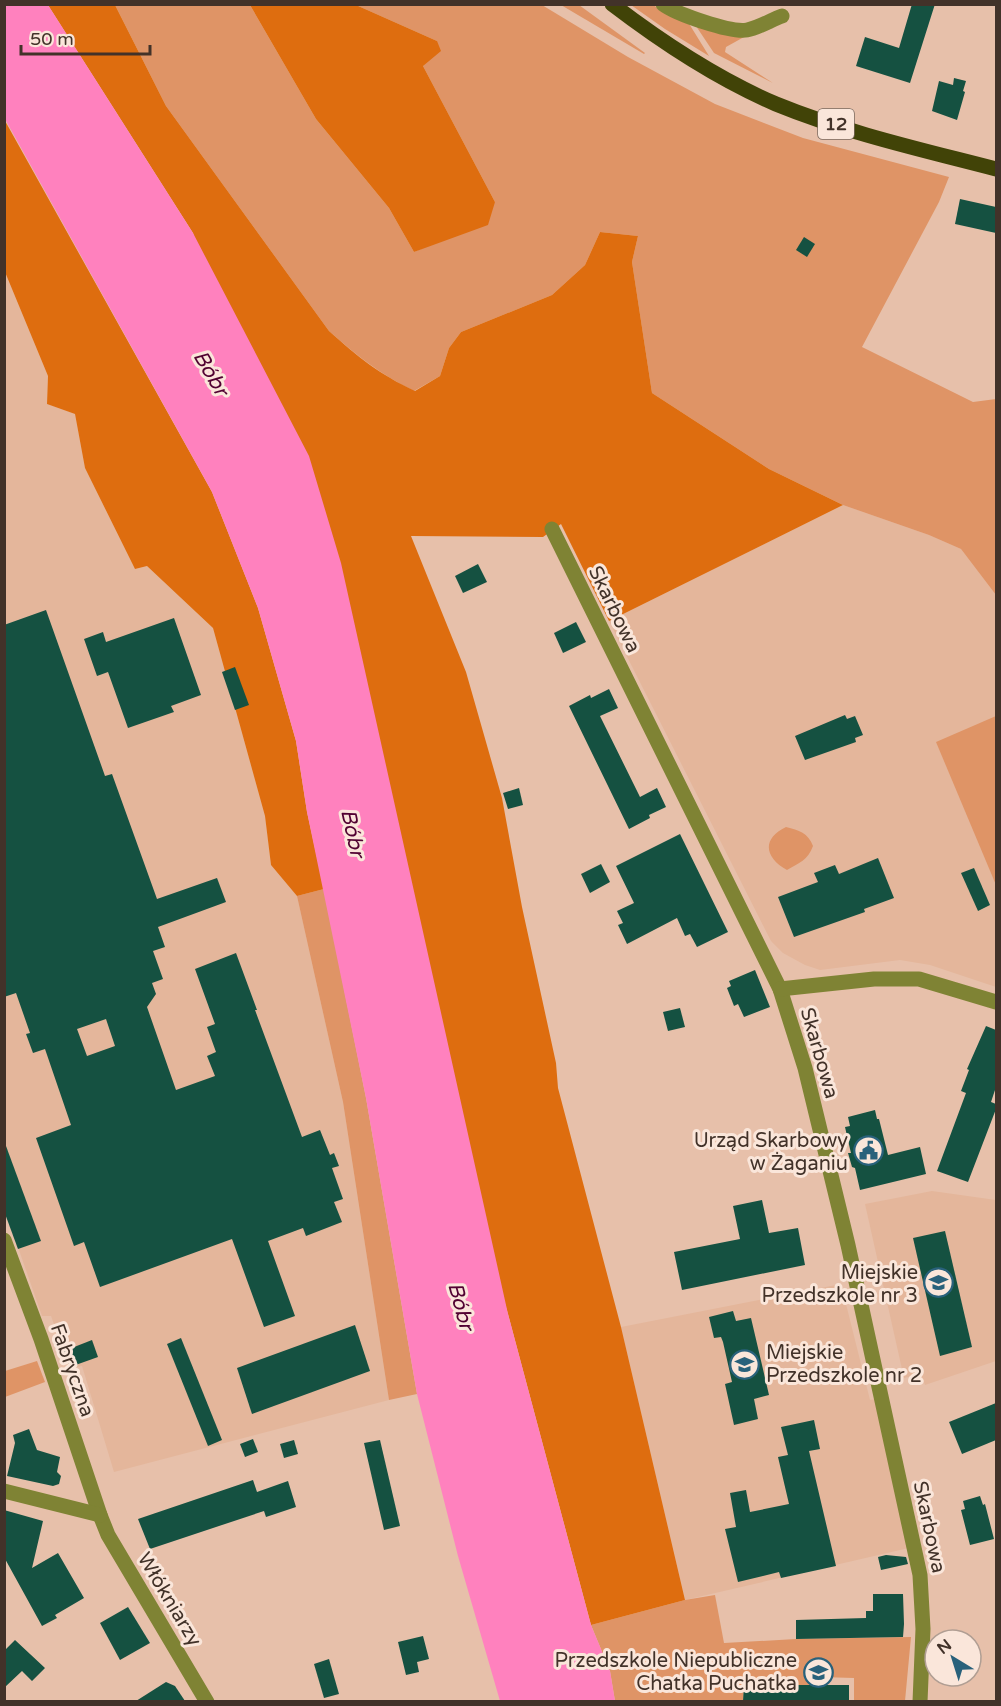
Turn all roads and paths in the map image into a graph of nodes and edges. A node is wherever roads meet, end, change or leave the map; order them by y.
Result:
1 (612, 4) edge
2 (663, 4) edge
3 (782, 16) dead end
4 (996, 169) edge
5 (552, 530) dead end
6 (780, 989) junction
7 (996, 1002) edge
8 (4, 1240) edge
9 (4, 1491) edge
10 (100, 1515) junction
11 (207, 1701) edge
12 (920, 1701) edge

1 - 4 main road, 12
2 - 3 street
5 - 6 street, Skarbowa
6 - 7 street
6 - 12 street, Skarbowa
8 - 10 street, Fabryczna
9 - 10 street
10 - 11 street, Włókniarzy

